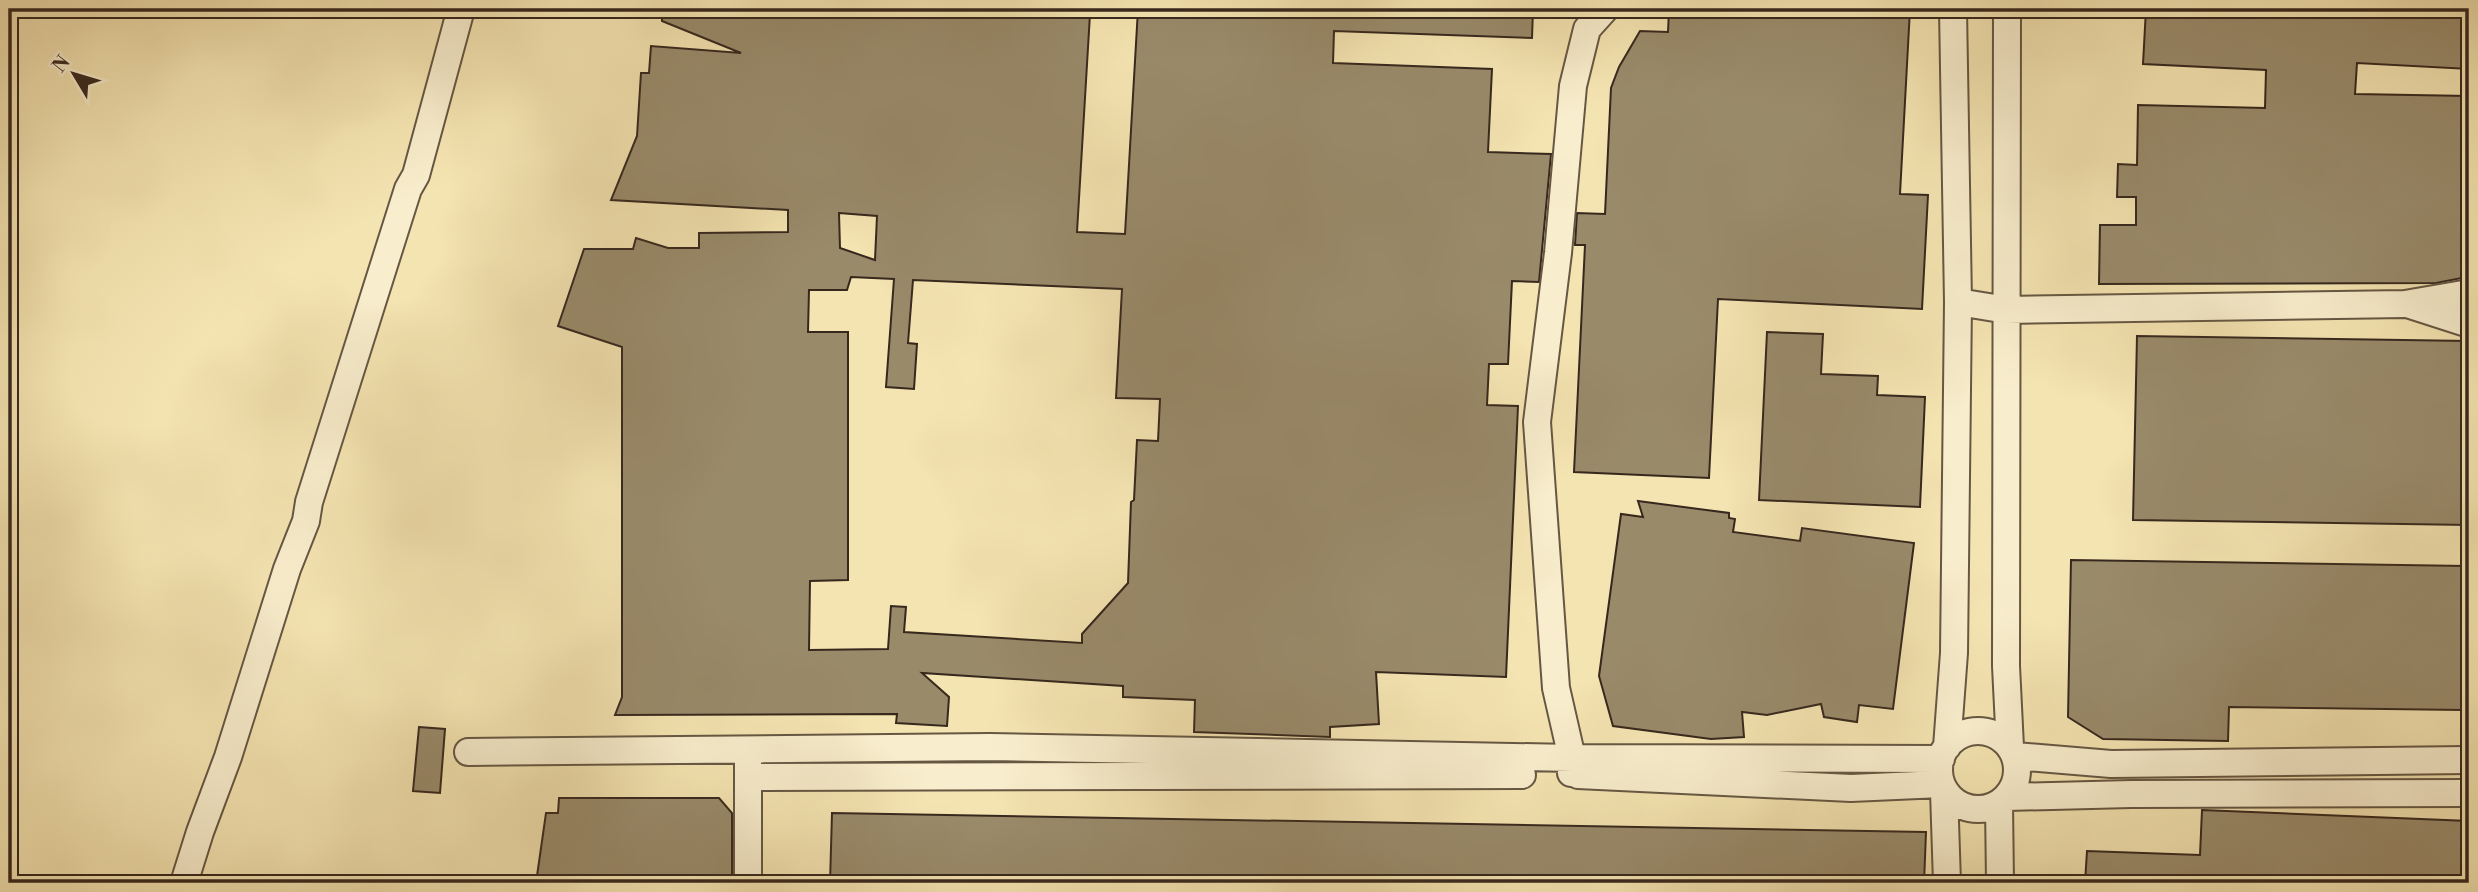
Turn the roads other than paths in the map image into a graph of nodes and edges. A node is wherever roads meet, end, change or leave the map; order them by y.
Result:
1 (461, 9) edge
2 (1605, 9) edge
3 (1953, 9) edge
4 (2007, 9) edge
5 (2469, 293) edge
6 (1958, 302) junction
7 (2404, 304) junction
8 (2007, 310) junction
9 (2469, 324) edge
10 (747, 749) junction
11 (468, 752) dead end
12 (2012, 752) junction
13 (2469, 760) edge
14 (1571, 767) junction
15 (1943, 770) junction
16 (750, 777) junction
17 (2469, 793) edge
18 (2003, 800) junction
19 (184, 883) edge
20 (748, 883) edge
21 (1947, 883) edge
22 (2000, 883) edge

1 - 19 street
2 - 14 street
3 - 6 street
4 - 8 street
5 - 7 street
6 - 8 street
6 - 15 street
7 - 8 street
7 - 9 street
8 - 12 street
10 - 11 street
10 - 14 street
10 - 16 street
12 - 13 street
12 - 15 street
12 - 18 street
14 - 15 street
14 - 16 street
15 - 18 street
15 - 21 street
16 - 20 street
17 - 18 street
18 - 22 street

